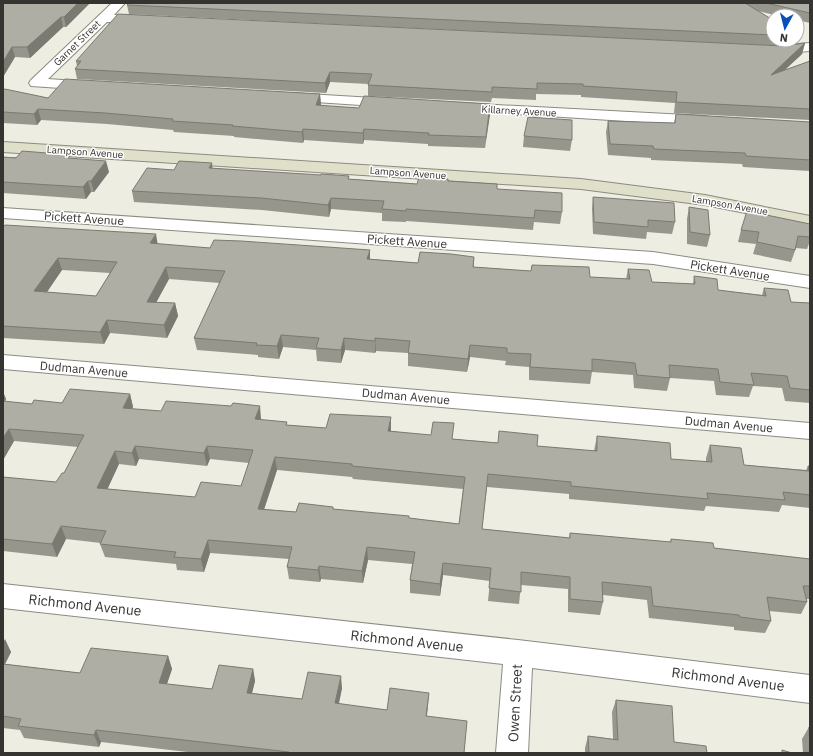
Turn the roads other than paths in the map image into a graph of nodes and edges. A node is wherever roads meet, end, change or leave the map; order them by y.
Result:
1 (119, 3) edge
2 (103, 18) junction
3 (159, 21) edge
4 (810, 47) edge
5 (756, 49) edge
6 (108, 87) edge
7 (275, 97) edge
8 (403, 104) edge
9 (443, 106) edge
10 (722, 122) edge
11 (3, 136) edge
12 (3, 147) edge
13 (810, 208) edge
14 (3, 213) edge
15 (810, 221) edge
16 (810, 282) edge
17 (3, 362) edge
18 (810, 431) edge
19 (3, 596) edge
20 (518, 653) junction
21 (810, 690) edge
22 (512, 753) edge

1 - 2 street, Garnet Street
2 - 3 street
2 - 6 street, Garnet Street
4 - 5 street
7 - 8 street
9 - 10 street, Killarney Avenue
11 - 13 main road, Lampson Avenue
12 - 15 main road, Lampson Avenue
14 - 16 street, Pickett Avenue
17 - 18 street, Dudman Avenue
19 - 20 street, Richmond Avenue
20 - 21 street, Richmond Avenue
20 - 22 street, Owen Street

